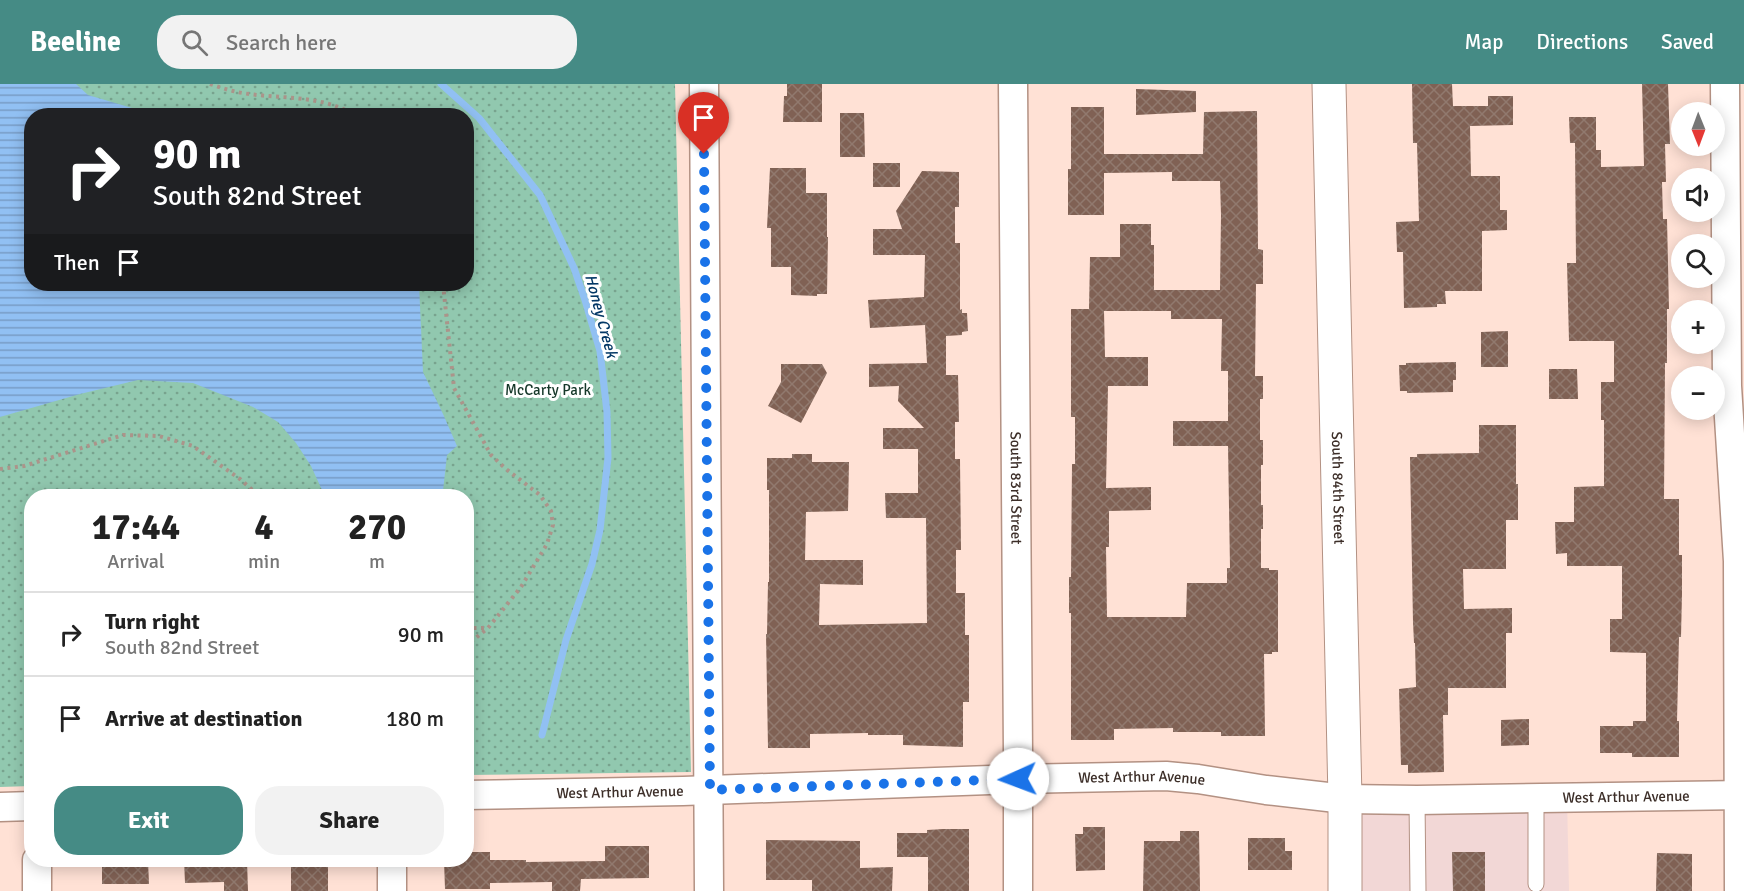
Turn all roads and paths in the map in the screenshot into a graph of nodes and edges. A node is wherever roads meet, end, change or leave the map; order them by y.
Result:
1 (210, 84) edge
2 (704, 84) edge
3 (1013, 84) edge
4 (1329, 84) edge
5 (1725, 84) edge
6 (338, 108) edge
7 (444, 291) edge
8 (1737, 416) edge
9 (0, 469) edge
10 (251, 489) edge
11 (474, 628) edge
12 (488, 628) junction
13 (474, 639) edge
14 (1018, 779) junction
15 (710, 790) junction
16 (474, 795) edge
17 (1742, 795) edge
18 (1345, 799) junction
19 (1536, 799) junction
20 (1417, 800) junction
21 (24, 806) edge
22 (0, 807) edge
23 (37, 867) edge
24 (392, 867) edge
25 (1536, 884) dead end
26 (37, 891) edge
27 (392, 891) edge
28 (710, 891) edge
29 (1018, 891) edge
30 (1345, 891) edge
31 (1418, 891) edge
32 (1739, 891) edge

1 - 6 path
2 - 15 street
3 - 14 street, South 83rd Street
4 - 18 street, South 84th Street
5 - 8 street
7 - 12 path
8 - 17 street
9 - 10 path
11 - 12 path
12 - 13 path
14 - 15 street, West Arthur Avenue
14 - 18 street, West Arthur Avenue
14 - 29 street, South 83rd Street
15 - 16 street, West Arthur Avenue
15 - 28 street
17 - 19 street, West Arthur Avenue
17 - 32 street
18 - 20 street, West Arthur Avenue
18 - 30 street, South 84th Street
19 - 20 street, West Arthur Avenue
19 - 25 lane
20 - 31 lane
21 - 22 street
23 - 26 street
24 - 27 street

